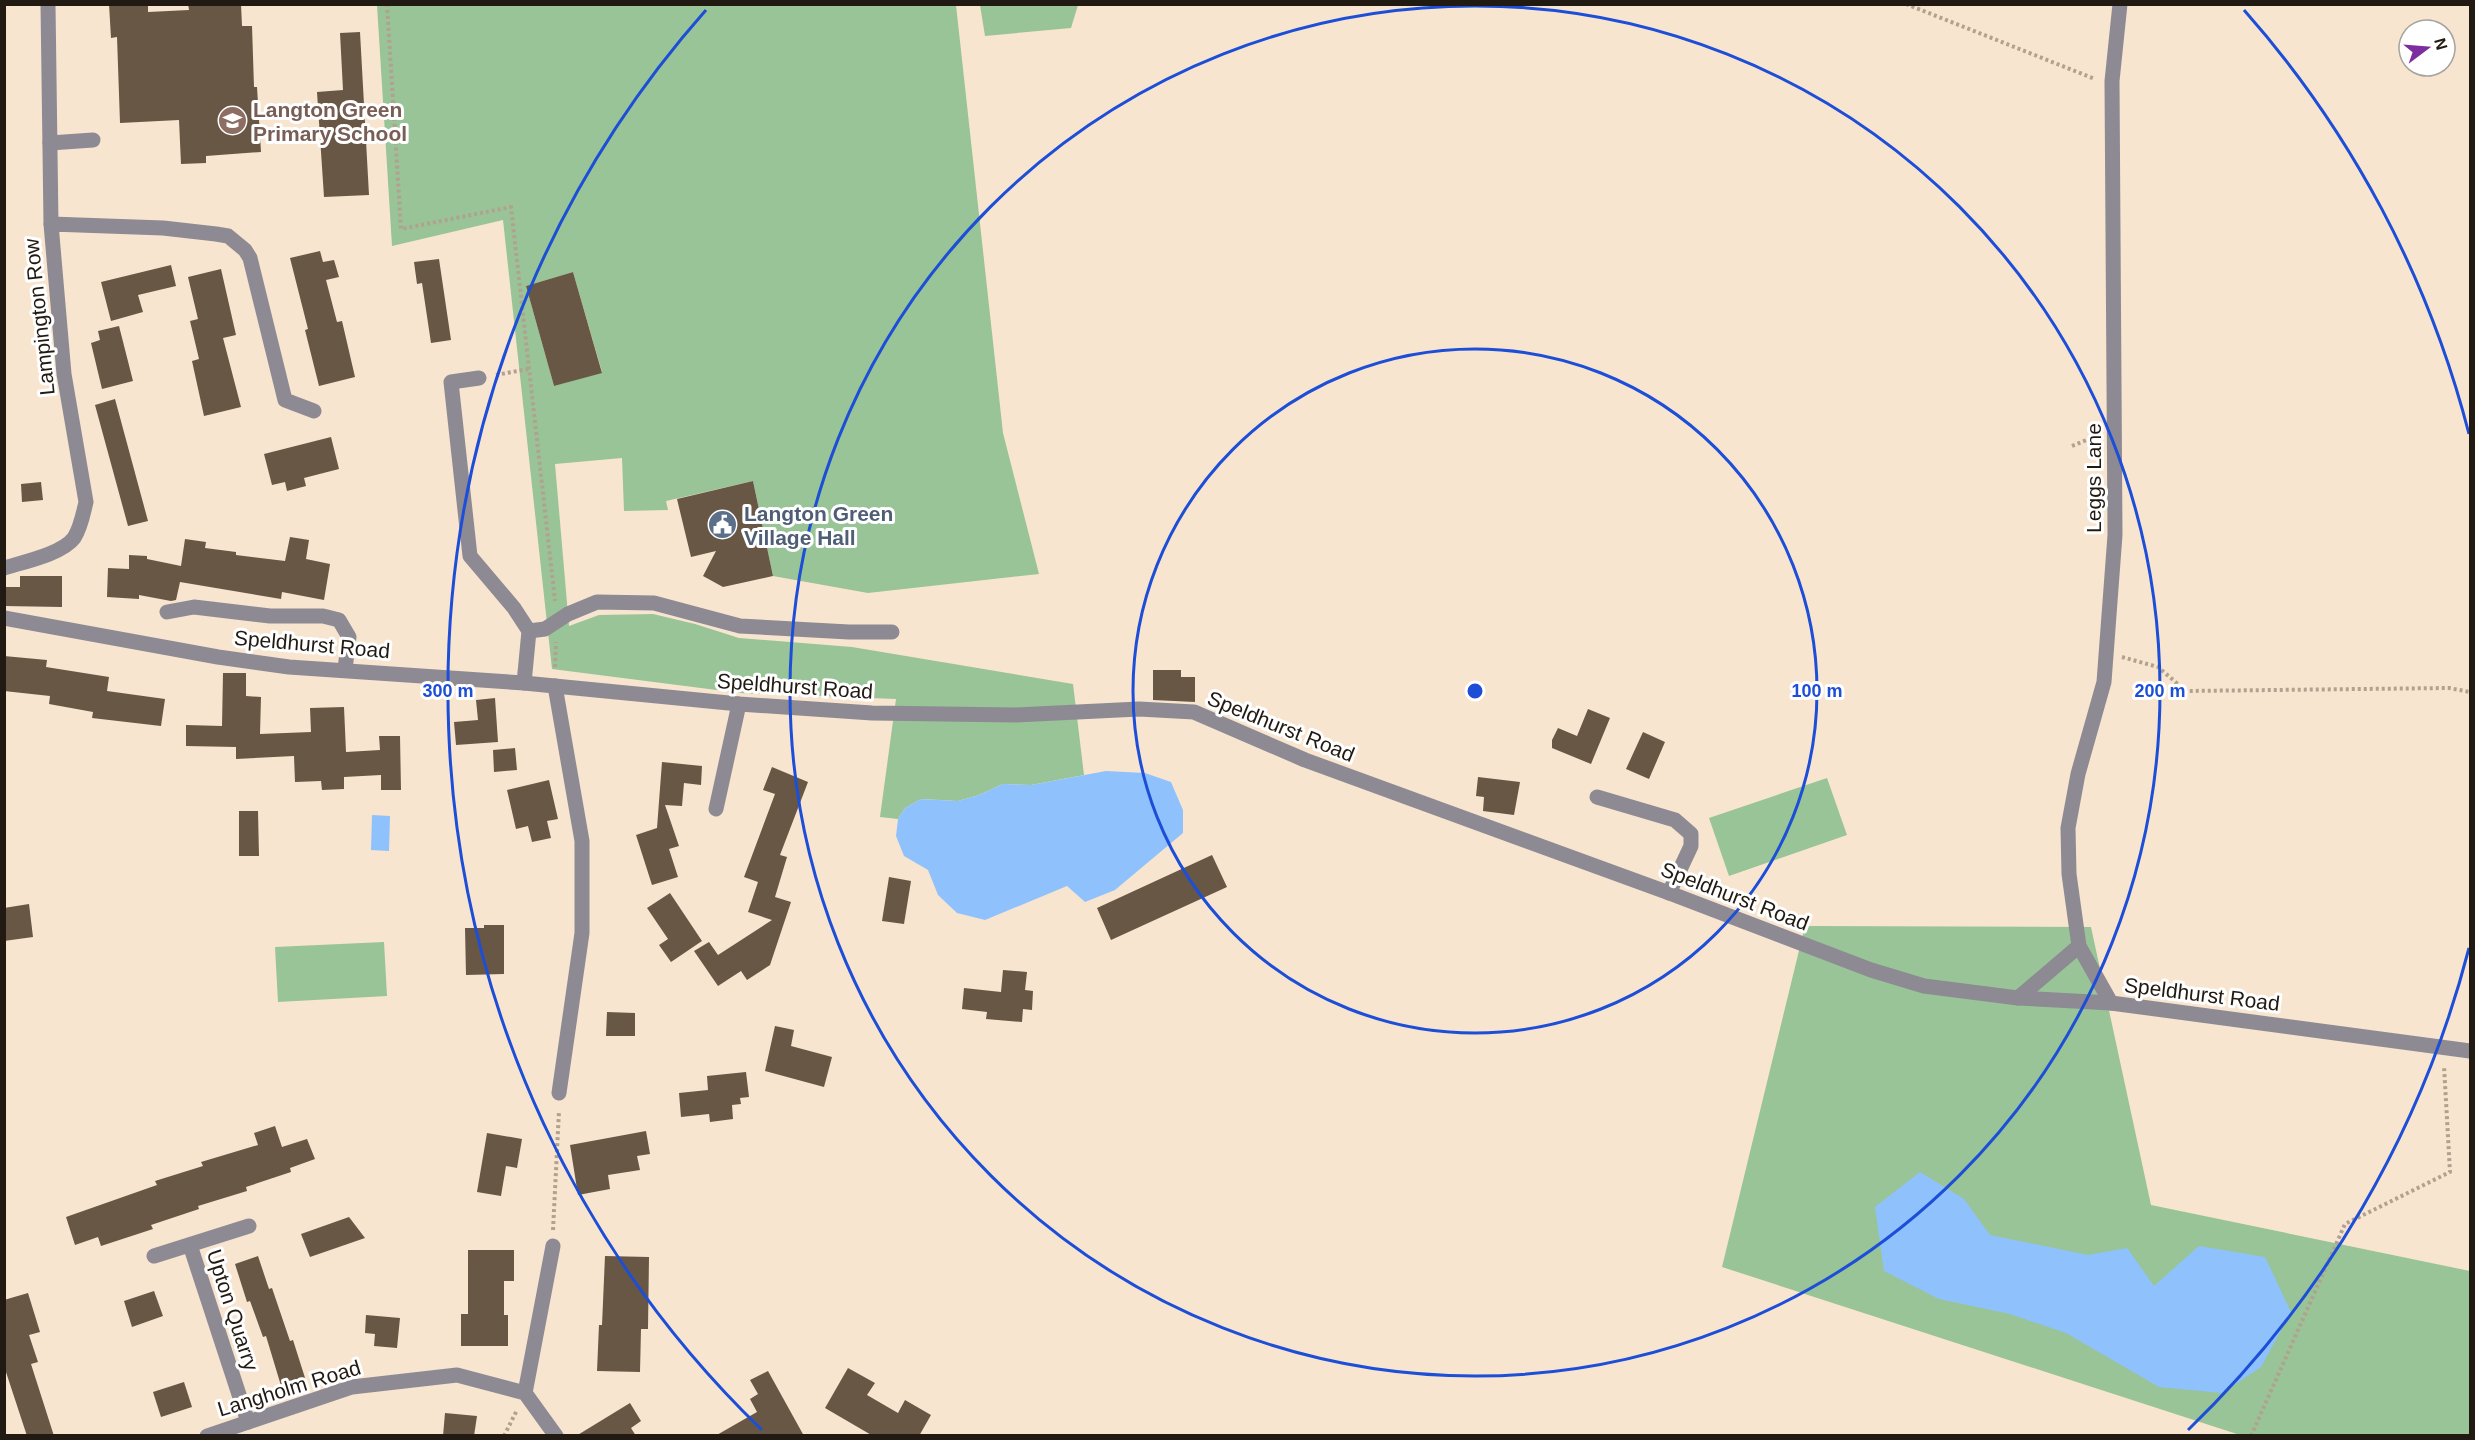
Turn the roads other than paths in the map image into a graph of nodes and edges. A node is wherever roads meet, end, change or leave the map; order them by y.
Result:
1 (48, 4) edge
2 (2120, 4) edge
3 (93, 140) dead end
4 (50, 143) junction
5 (51, 224) junction
6 (479, 378) road end
7 (314, 411) dead end
8 (4, 568) edge
9 (167, 612) dead end
10 (4, 618) edge
11 (529, 631) junction
12 (892, 632) dead end
13 (345, 669) junction
14 (524, 683) junction
15 (555, 686) junction
16 (739, 705) junction
17 (1597, 797) dead end
18 (716, 809) dead end
19 (1669, 893) junction
20 (2079, 946) junction
21 (2018, 998) junction
22 (2111, 1004) junction
23 (2470, 1051) edge
24 (559, 1093) road end
25 (249, 1226) dead end
26 (190, 1245) junction
27 (553, 1246) road end
28 (154, 1257) dead end
29 (525, 1393) junction
30 (248, 1422) junction
31 (207, 1436) edge
32 (556, 1436) edge

1 - 4 street
2 - 20 street, Leggs Lane
3 - 4 street
4 - 5 street
5 - 7 street, Lampington Row
5 - 8 street, Lampington Row
6 - 11 street
9 - 13 street
10 - 13 street, Speldhurst Road
11 - 12 street
11 - 14 street
13 - 14 street, Speldhurst Road
14 - 15 street, Speldhurst Road
15 - 16 street, Speldhurst Road
15 - 24 street
16 - 18 street
16 - 19 street, Speldhurst Road
17 - 19 street
19 - 21 street, Speldhurst Road
20 - 21 street
20 - 22 street, Leggs Lane
21 - 22 street, Speldhurst Road
22 - 23 street, Speldhurst Road
25 - 26 street, Upton Quarry
26 - 28 street, Upton Quarry
26 - 30 street, Upton Quarry
27 - 29 street
29 - 30 street, Langholm Road
29 - 32 street
30 - 31 street, Langholm Road

